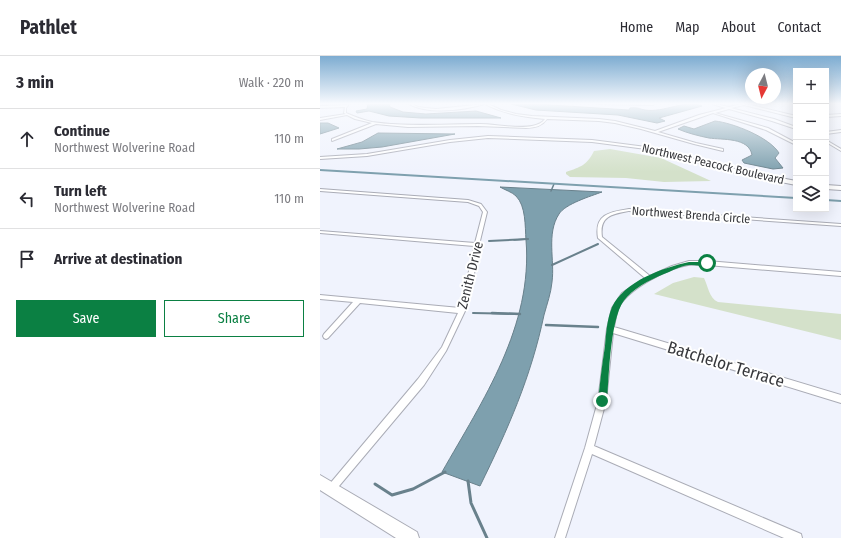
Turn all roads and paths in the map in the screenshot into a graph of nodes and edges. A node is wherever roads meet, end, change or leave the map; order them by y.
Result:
1 (367, 126) edge
2 (469, 126) edge
3 (530, 126) edge
4 (631, 126) edge
5 (672, 126) edge
6 (758, 126) edge
7 (840, 131) edge
8 (655, 132) junction
9 (829, 133) edge
10 (332, 140) dead end
11 (793, 142) edge
12 (829, 143) edge
13 (722, 150) dead end
14 (841, 150) edge
15 (320, 158) edge
16 (793, 182) edge
17 (829, 187) edge
18 (841, 188) edge
19 (320, 190) edge
20 (841, 224) edge
21 (320, 232) edge
22 (477, 245) junction
23 (841, 274) edge
24 (649, 278) junction
25 (320, 296) edge
26 (358, 301) junction
27 (462, 311) junction
28 (610, 329) junction
29 (326, 336) dead end
30 (841, 399) edge
31 (589, 448) junction
32 (325, 486) edge
33 (411, 538) edge
34 (560, 538) edge
35 (797, 538) edge

1 - 10 street
2 - 3 street
4 - 8 street
5 - 8 street
6 - 11 street
7 - 9 street
8 - 13 street
12 - 14 street
15 - 16 street, Northwest Peacock Boulevard
17 - 18 street
19 - 22 street, Zenith Drive
20 - 24 street, Northwest Brenda Circle
21 - 22 street
22 - 27 street, Zenith Drive
23 - 24 street
24 - 28 street
25 - 26 street
26 - 27 street
26 - 29 street
27 - 32 street, Zenith Drive
28 - 30 street, Batchelor Terrace
28 - 31 street
31 - 34 street
31 - 35 street
32 - 33 street

